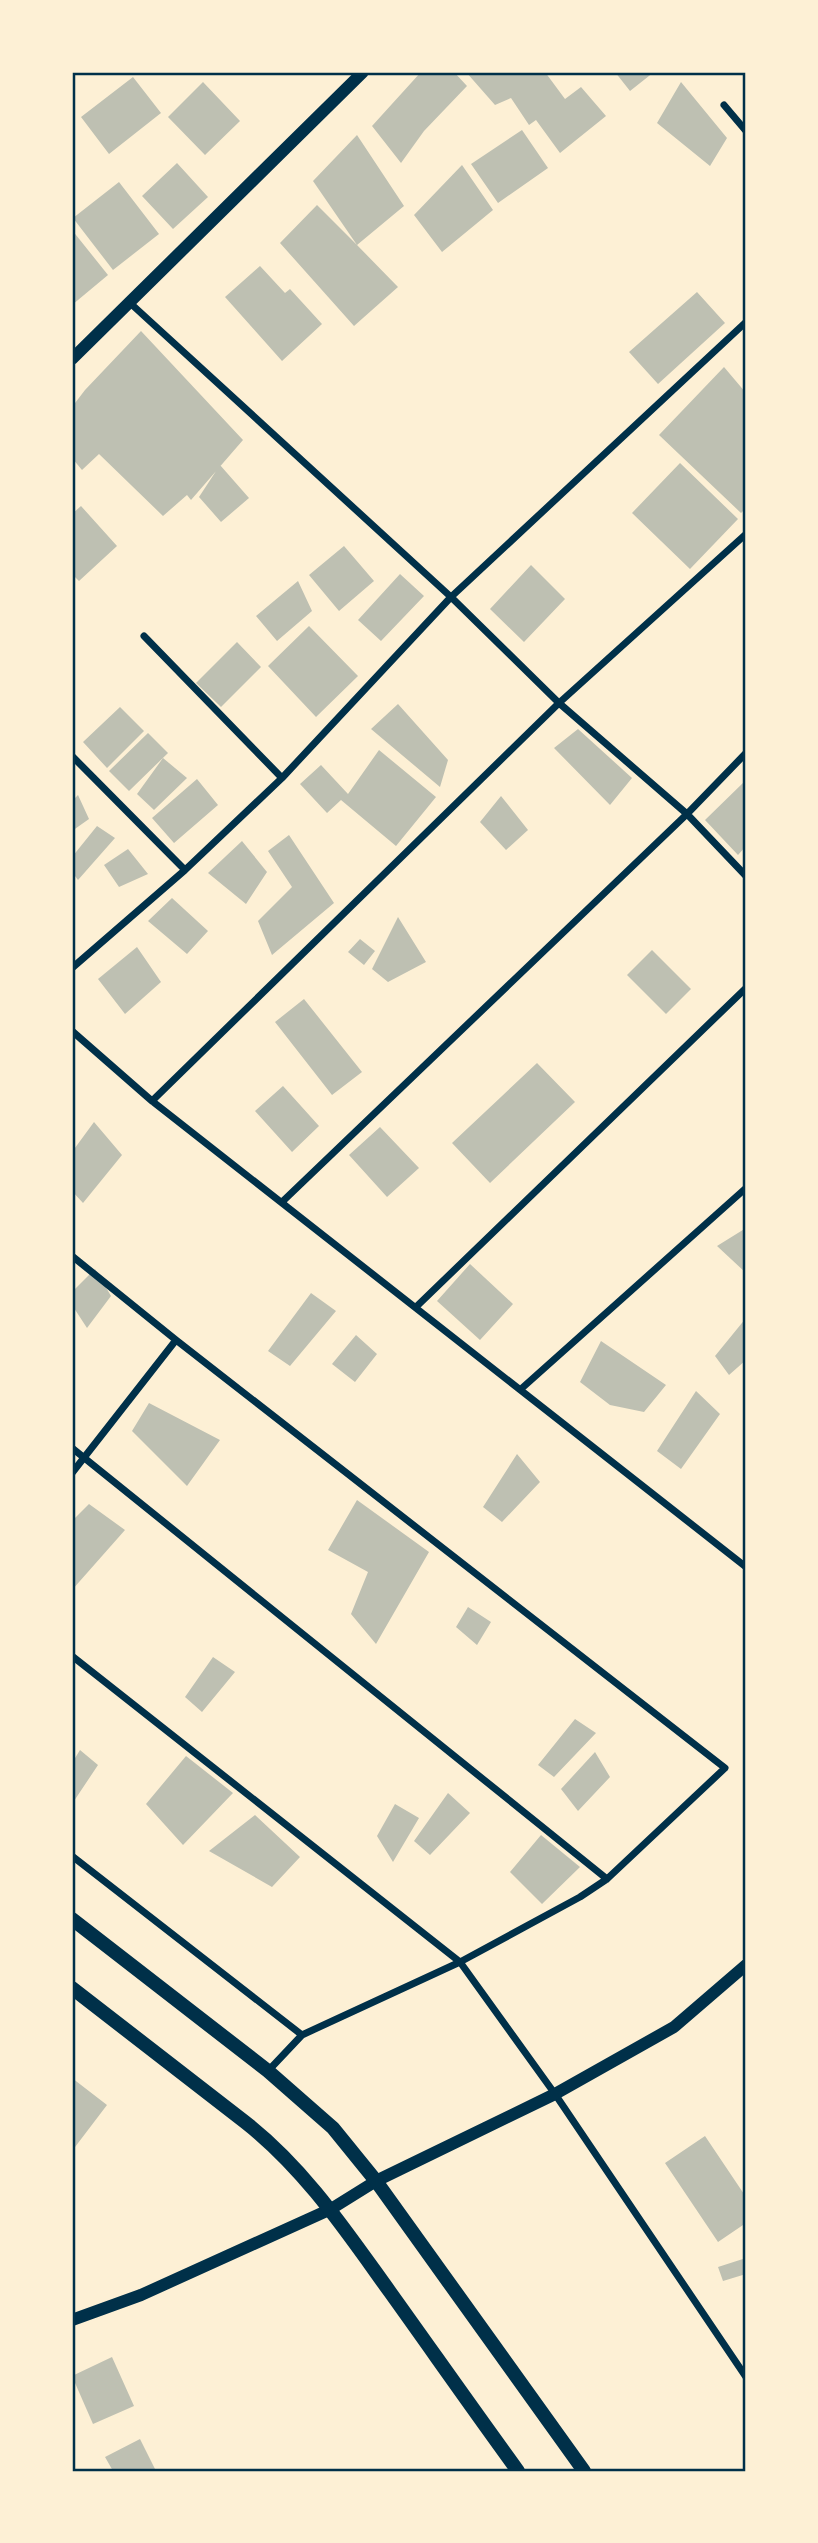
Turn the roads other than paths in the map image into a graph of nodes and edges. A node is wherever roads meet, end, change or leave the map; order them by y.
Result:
1 (363, 72) edge
2 (724, 106) dead end
3 (746, 131) edge
4 (129, 302) junction
5 (746, 322) edge
6 (72, 359) edge
7 (746, 534) edge
8 (451, 597) junction
9 (144, 636) dead end
10 (559, 703) junction
11 (746, 753) edge
12 (72, 756) edge
13 (282, 778) junction
14 (687, 814) junction
15 (185, 870) junction
16 (746, 876) edge
17 (72, 968) edge
18 (746, 988) edge
19 (72, 1031) edge
20 (152, 1101) junction
21 (746, 1188) edge
22 (282, 1202) junction
23 (72, 1255) edge
24 (416, 1307) junction
25 (176, 1340) junction
26 (522, 1390) junction
27 (72, 1448) edge
28 (84, 1458) junction
29 (72, 1473) edge
30 (746, 1567) edge
31 (72, 1656) edge
32 (75, 1858) edge
33 (72, 1868) edge
34 (607, 1879) junction
35 (72, 1919) edge
36 (460, 1962) junction
37 (746, 1965) edge
38 (72, 1988) edge
39 (302, 2035) junction
40 (268, 2071) junction
41 (555, 2094) junction
42 (376, 2181) junction
43 (331, 2209) junction
44 (72, 2320) edge
45 (746, 2376) edge
46 (518, 2471) edge
47 (584, 2471) edge

1 - 4 street
2 - 3 street
4 - 6 street
4 - 8 street
5 - 8 street
7 - 10 street
8 - 10 street
8 - 13 street
9 - 13 street
10 - 14 street
10 - 20 street
11 - 14 street
12 - 15 street
13 - 15 street
14 - 16 street
14 - 22 street
15 - 17 street
18 - 24 street
19 - 20 street
20 - 22 street
21 - 26 street
22 - 24 street
23 - 25 street
24 - 26 street
25 - 28 street
25 - 34 street
26 - 30 street
27 - 28 street
28 - 29 street
28 - 34 street
31 - 36 street
32 - 33 street
32 - 39 street
34 - 36 street
35 - 40 main road
36 - 39 street
36 - 41 street
37 - 41 street
38 - 43 main road
39 - 40 street
40 - 42 main road
41 - 42 street
41 - 45 street
42 - 43 street
42 - 47 main road
43 - 44 street
43 - 46 main road

